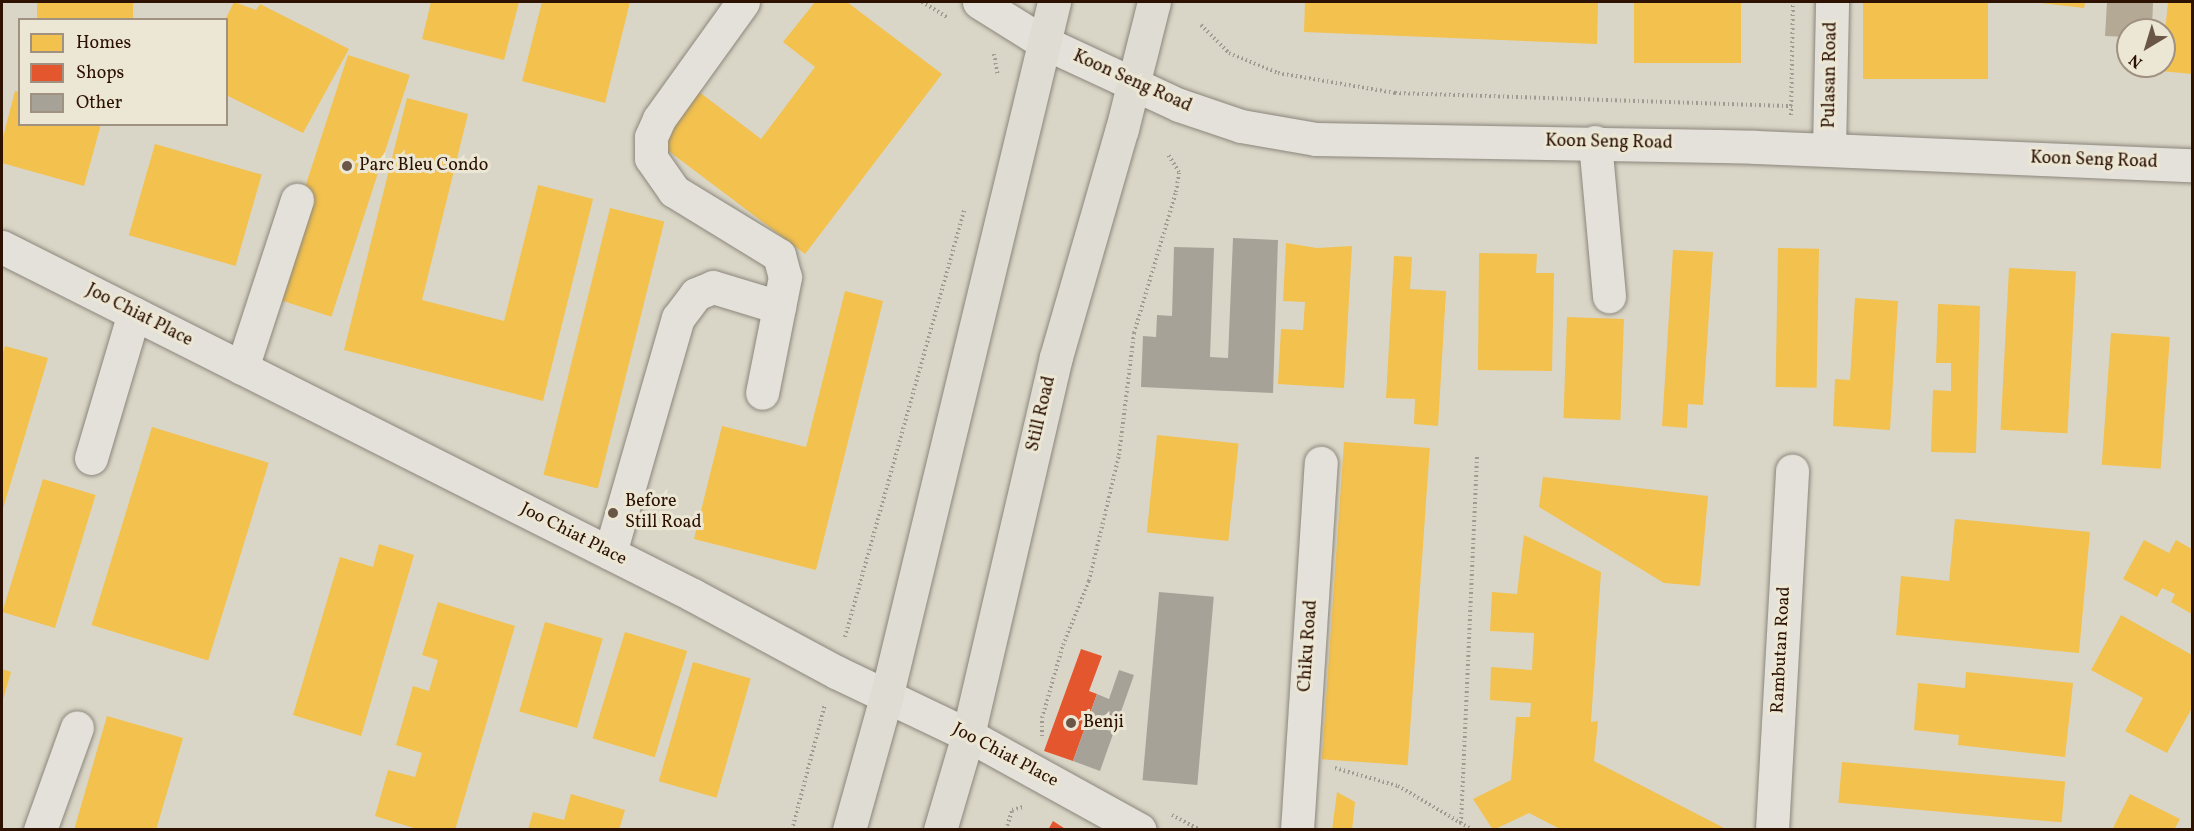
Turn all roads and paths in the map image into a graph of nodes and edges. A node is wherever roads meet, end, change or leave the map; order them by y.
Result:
1 (743, 2) edge
2 (979, 2) edge
3 (1054, 2) edge
4 (1154, 2) edge
5 (1793, 2) edge
6 (1832, 2) edge
7 (1202, 25) dead end
8 (1043, 42) junction
9 (998, 67) dead end
10 (1134, 84) junction
11 (998, 86) dead end
12 (1791, 106) junction
13 (1830, 107) junction
14 (1595, 142) junction
15 (1791, 148) junction
16 (1829, 149) junction
17 (1167, 153) dead end
18 (2193, 165) edge
19 (968, 198) dead end
20 (297, 200) dead end
21 (2, 247) edge
22 (1609, 296) dead end
23 (779, 307) junction
24 (134, 313) junction
25 (242, 368) junction
26 (762, 393) dead end
27 (1477, 455) dead end
28 (91, 458) dead end
29 (1322, 463) dead end
30 (1792, 471) dead end
31 (610, 553) junction
32 (846, 633) dead end
33 (887, 694) junction
34 (822, 713) dead end
35 (1042, 718) dead end
36 (77, 727) dead end
37 (968, 735) junction
38 (1325, 765) dead end
39 (1012, 810) dead end
40 (1461, 823) junction
41 (40, 830) edge
42 (792, 830) edge
43 (849, 830) edge
44 (940, 830) edge
45 (1006, 830) edge
46 (1140, 830) edge
47 (1297, 830) edge
48 (1473, 830) edge
49 (1772, 830) edge

1 - 23 street
2 - 8 street, Koon Seng Road
3 - 8 highway
4 - 10 highway, Still Road
5 - 12 path
6 - 13 street, Pulasan Road
7 - 12 path
8 - 10 street, Koon Seng Road
8 - 33 highway
9 - 11 path
10 - 14 street, Koon Seng Road
10 - 37 highway, Still Road
12 - 13 path
12 - 15 path
13 - 16 street, Pulasan Road
14 - 15 street, Koon Seng Road
14 - 22 street
15 - 16 street, Koon Seng Road
16 - 18 street, Koon Seng Road
17 - 35 path
19 - 32 path
20 - 25 street
21 - 24 street, Joo Chiat Place
23 - 26 street
23 - 31 street
24 - 25 street, Joo Chiat Place
24 - 28 street
25 - 31 street, Joo Chiat Place
27 - 40 path
29 - 47 street, Chiku Road
30 - 49 street, Rambutan Road
31 - 33 street, Joo Chiat Place
33 - 37 street, Joo Chiat Place
33 - 43 highway
34 - 42 path
36 - 41 street
37 - 44 highway, Still Road
37 - 46 street, Joo Chiat Place
38 - 40 path
39 - 45 path
40 - 48 path

